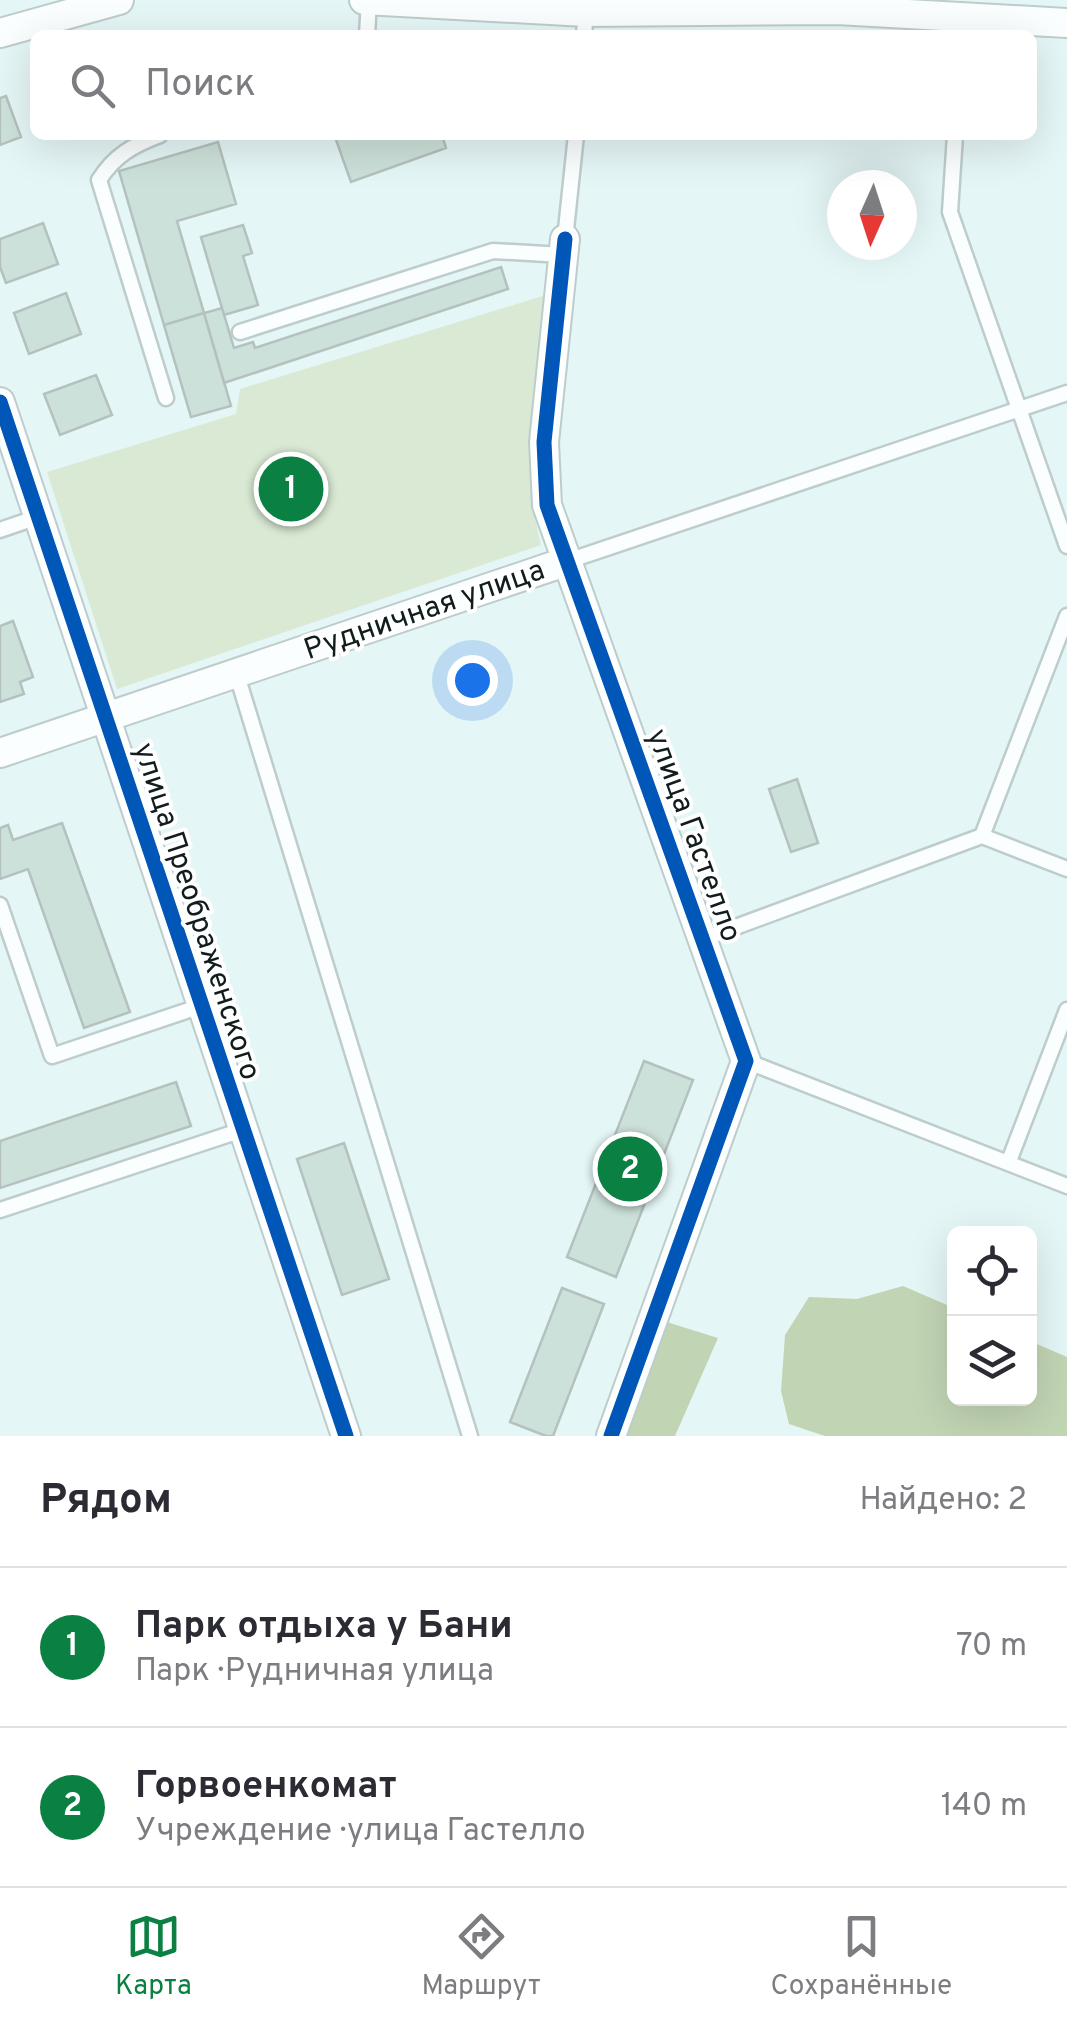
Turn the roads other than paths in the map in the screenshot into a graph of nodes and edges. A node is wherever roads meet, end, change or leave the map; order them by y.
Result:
1 (119, 0) edge
2 (367, 0) edge
3 (830, 5) edge
4 (876, 6) edge
5 (585, 16) edge
6 (1067, 22) edge
7 (961, 26) edge
8 (367, 30) edge
9 (0, 34) edge
10 (146, 140) edge
11 (575, 140) edge
12 (954, 140) edge
13 (564, 247) junction
14 (240, 332) dead end
15 (1067, 393) edge
16 (166, 398) dead end
17 (0, 402) edge
18 (1018, 410) junction
19 (38, 517) junction
20 (0, 530) edge
21 (1067, 546) edge
22 (568, 560) junction
23 (1067, 616) edge
24 (236, 672) junction
25 (105, 717) junction
26 (0, 753) edge
27 (982, 836) junction
28 (1067, 869) edge
29 (0, 905) edge
30 (703, 939) junction
31 (201, 1006) junction
32 (1067, 1010) edge
33 (746, 1061) junction
34 (242, 1130) junction
35 (1009, 1161) junction
36 (1067, 1186) edge
37 (0, 1210) edge
38 (346, 1436) edge
39 (470, 1436) edge
40 (611, 1436) edge

1 - 9 street
2 - 5 street
2 - 8 lane
3 - 4 street
3 - 5 street
4 - 7 street
6 - 7 street
10 - 16 lane
11 - 13 lane, улица Гастелло
12 - 18 lane
13 - 14 lane
13 - 22 street, улица Гастелло
15 - 18 lane, Рудничная улица
17 - 19 street, улица Преображенского
18 - 21 lane
18 - 22 lane, Рудничная улица
19 - 20 lane
19 - 25 street, улица Преображенского
22 - 24 street, Рудничная улица
22 - 30 street, улица Гастелло
23 - 27 lane
24 - 25 street, Рудничная улица
24 - 39 lane
25 - 26 street, Рудничная улица
25 - 31 street, улица Преображенского
27 - 28 lane
27 - 30 lane
29 - 31 lane
30 - 33 street, улица Гастелло
31 - 34 street, улица Преображенского
32 - 35 lane
33 - 35 lane
33 - 40 street
34 - 37 lane
34 - 38 street, улица Преображенского
35 - 36 lane

